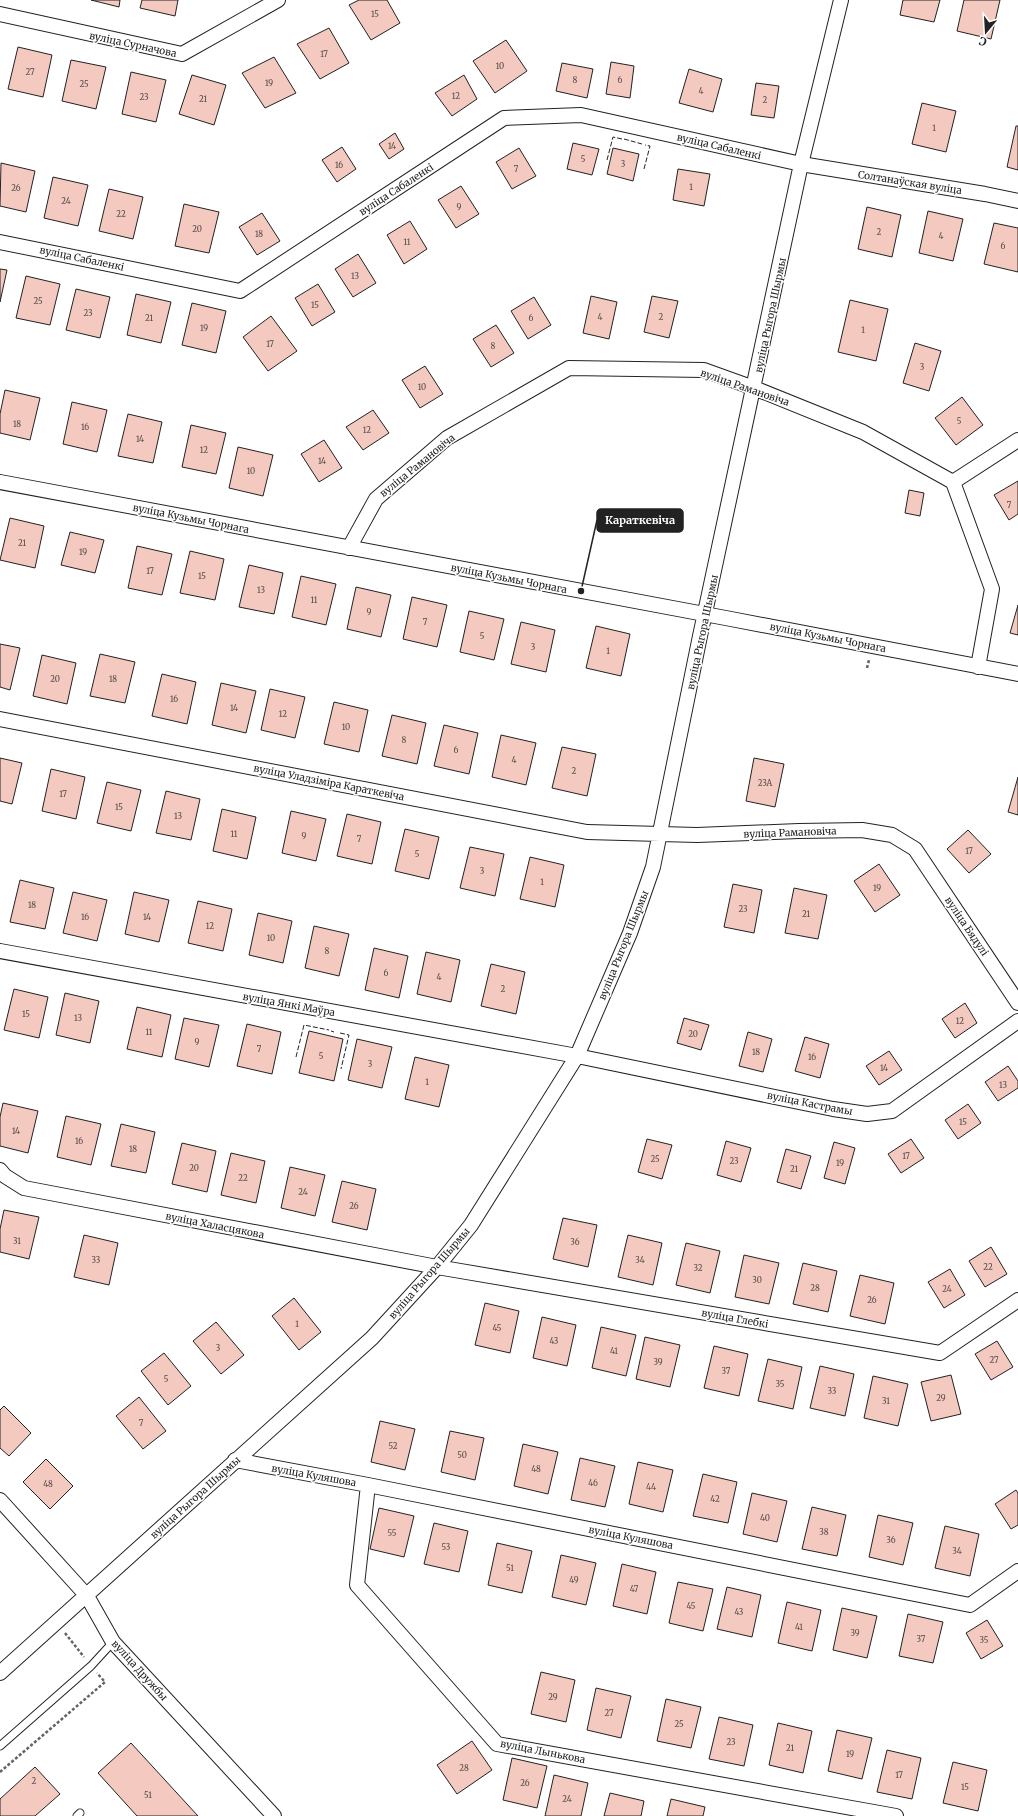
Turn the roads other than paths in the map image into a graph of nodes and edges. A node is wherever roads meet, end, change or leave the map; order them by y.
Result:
1 (278, 0) edge
2 (841, 0) edge
3 (0, 14) edge
4 (801, 164) junction
5 (1018, 201) edge
6 (0, 242) edge
7 (754, 388) junction
8 (1018, 440) edge
9 (0, 482) edge
10 (953, 482) junction
11 (349, 548) junction
12 (705, 614) junction
13 (978, 667) junction
14 (1018, 674) edge
15 (0, 719) edge
16 (660, 834) junction
17 (915, 849) joint
18 (0, 952) edge
19 (1018, 1003) edge
20 (1018, 1021) edge
21 (577, 1056) junction
22 (0, 1170) edge
23 (437, 1267) junction
24 (1018, 1300) edge
25 (235, 1460) junction
26 (368, 1484) junction
27 (0, 1500) edge
28 (1018, 1571) edge
29 (87, 1596) junction
30 (113, 1642) junction
31 (0, 1673) edge
32 (0, 1746) edge
33 (274, 1816) edge
34 (896, 1816) edge

1 - 3 street, вуліца Сурначова
2 - 4 street, вуліца Рыгора Шырмы
4 - 5 street, Солтанаўская вуліца
4 - 6 street, вуліца Сабаленкі
4 - 7 street, вуліца Рыгора Шырмы
7 - 10 street, вуліца Рамановіча
7 - 11 street, вуліца Рамановіча
7 - 12 street, вуліца Рыгора Шырмы
8 - 10 street
9 - 11 street, вуліца Кузьмы Чорнага
10 - 13 street
11 - 12 street, вуліца Кузьмы Чорнага
12 - 13 street, вуліца Кузьмы Чорнага
12 - 16 street, вуліца Рыгора Шырмы
13 - 14 street, вуліца Кузьмы Чорнага
15 - 16 street, вуліца Уладзіміра Караткевіча
16 - 17 street, вуліца Рамановіча
16 - 21 street, вуліца Рыгора Шырмы
17 - 19 street, вуліца Бядулі
18 - 21 street, вуліца Янкі Маўра
20 - 21 street, вуліца Кастрамы
21 - 23 street, вуліца Рыгора Шырмы
22 - 23 street, вуліца Халасцякова
23 - 24 street, вуліца Глебкі
23 - 25 street, вуліца Рыгора Шырмы
25 - 26 street, вуліца Куляшова
25 - 29 street, вуліца Рыгора Шырмы
26 - 28 street, вуліца Куляшова
26 - 34 street, вуліца Лынькова
27 - 29 street, вуліца Дружбы
29 - 30 street, вуліца Дружбы
29 - 31 street, вуліца Рыгора Шырмы
30 - 32 lane
30 - 33 street, вуліца Дружбы

